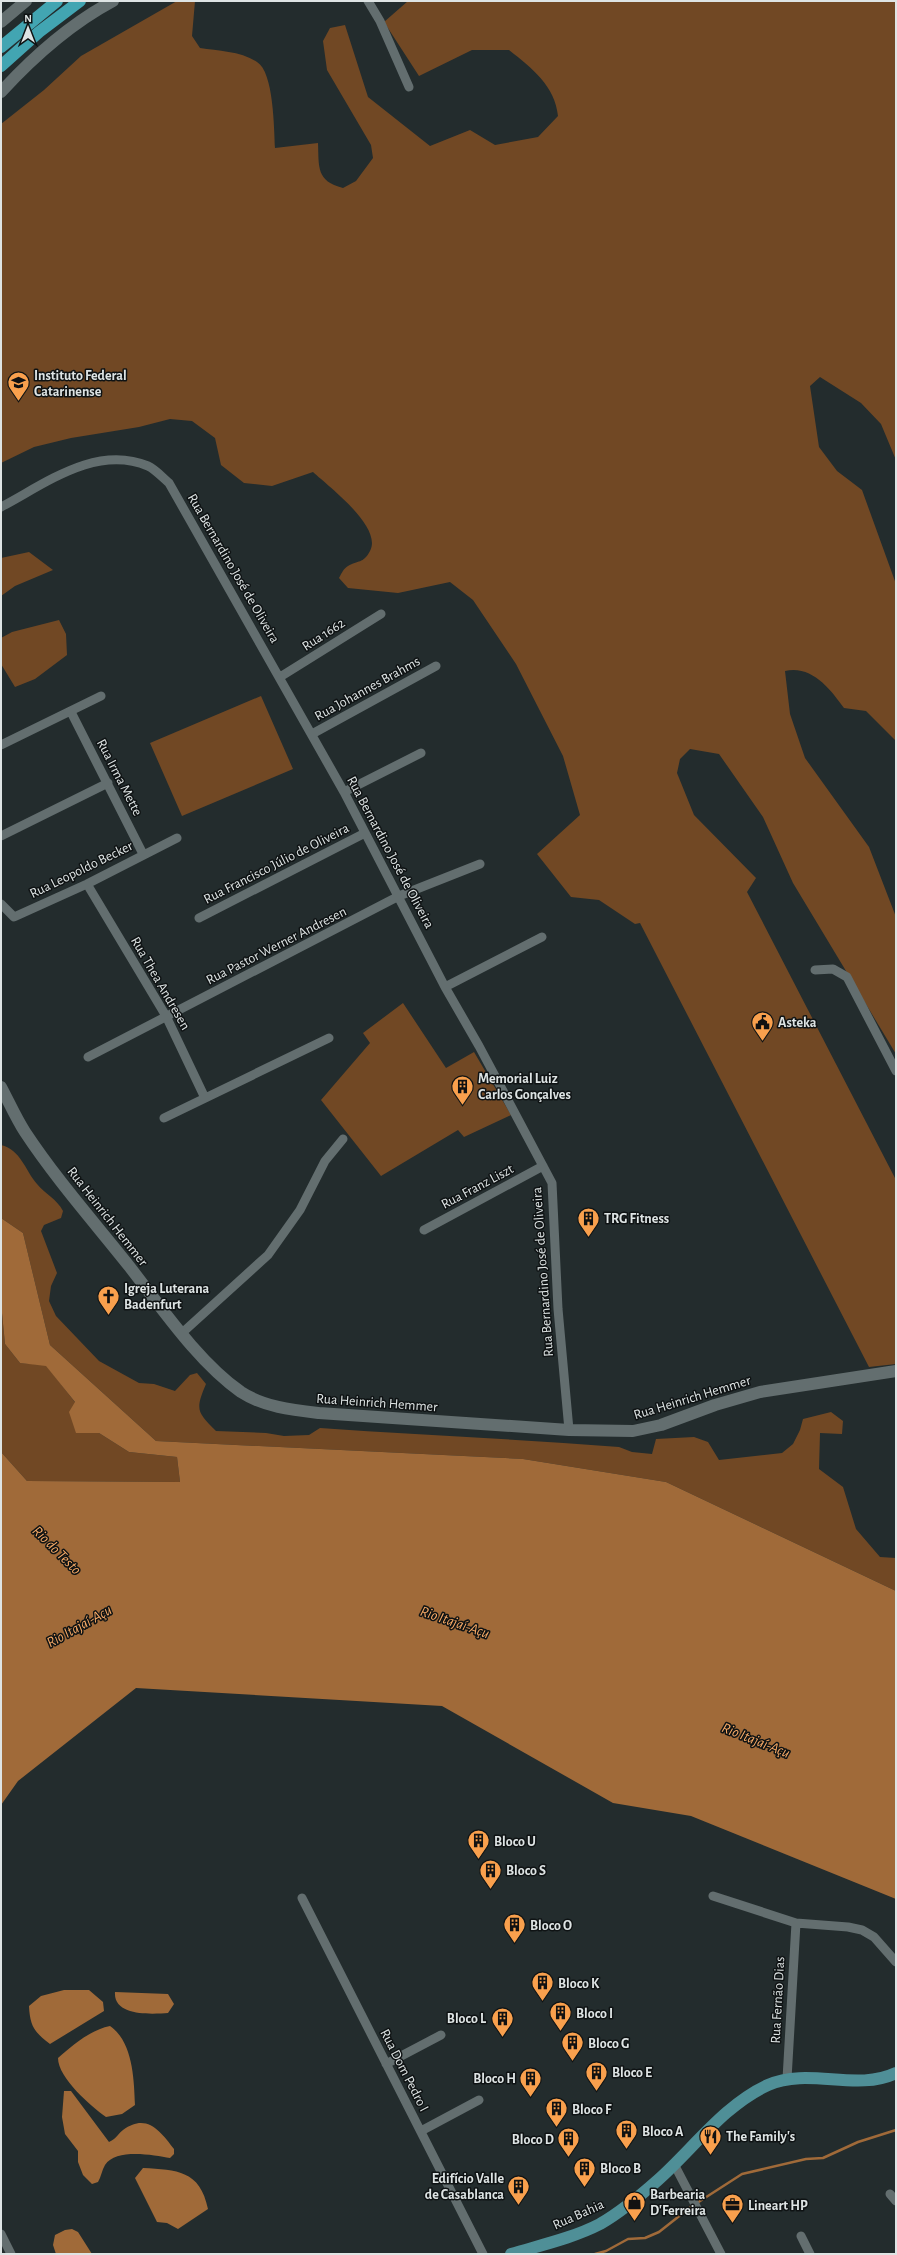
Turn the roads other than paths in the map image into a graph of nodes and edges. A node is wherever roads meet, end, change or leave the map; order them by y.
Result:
1 (26, 1) edge
2 (57, 1) edge
3 (80, 1) edge
4 (114, 1) edge
5 (368, 1) edge
6 (1, 22) edge
7 (1, 47) edge
8 (1, 66) edge
9 (409, 87) dead end
10 (1, 92) edge
11 (1, 508) edge
12 (381, 614) dead end
13 (436, 666) dead end
14 (280, 677) junction
15 (101, 696) dead end
16 (71, 712) junction
17 (312, 734) junction
18 (1, 745) edge
19 (421, 753) dead end
20 (108, 783) junction
21 (344, 792) junction
22 (365, 833) junction
23 (1, 836) edge
24 (176, 838) dead end
25 (143, 854) junction
26 (480, 864) dead end
27 (87, 884) junction
28 (399, 896) junction
29 (1, 904) edge
30 (199, 918) dead end
31 (542, 937) dead end
32 (815, 970) dead end
33 (445, 987) junction
34 (166, 1016) junction
35 (329, 1038) dead end
36 (88, 1057) dead end
37 (896, 1072) edge
38 (1, 1087) edge
39 (205, 1098) junction
40 (164, 1118) dead end
41 (343, 1139) dead end
42 (543, 1166) junction
43 (424, 1230) dead end
44 (182, 1333) junction
45 (896, 1371) edge
46 (569, 1430) junction
47 (713, 1896) dead end
48 (302, 1898) dead end
49 (796, 1923) junction
50 (896, 1962) edge
51 (441, 2035) dead end
52 (386, 2064) junction
53 (896, 2074) edge
54 (787, 2079) junction
55 (479, 2100) dead end
56 (421, 2131) junction
57 (674, 2164) junction
58 (1, 2234) edge
59 (801, 2236) dead end
60 (11, 2254) edge
61 (483, 2254) edge
62 (511, 2254) edge
63 (721, 2254) edge
64 (810, 2254) edge

1 - 6 street
2 - 7 highway
3 - 8 highway
4 - 10 street
5 - 9 street
11 - 14 street, Rua Bernardino José de Oliveira
12 - 14 street, Rua 1662
13 - 17 street, Rua Johannes Brahms
14 - 17 street, Rua Bernardino José de Oliveira
15 - 16 street
16 - 18 street
16 - 20 street, Rua Irma Mette
17 - 21 street, Rua Bernardino José de Oliveira
19 - 21 street
20 - 23 street
20 - 25 street, Rua Irma Mette
21 - 22 street, Rua Bernardino José de Oliveira
22 - 28 street, Rua Bernardino José de Oliveira
22 - 30 street, Rua Francisco Júlio de Oliveira
24 - 25 street, Rua Leopoldo Becker
25 - 27 street, Rua Leopoldo Becker
26 - 28 street, Rua Pastor Werner Andresen
27 - 29 street, Rua Leopoldo Becker
27 - 34 street, Rua Thea Andresen
28 - 33 street, Rua Bernardino José de Oliveira
28 - 34 street, Rua Pastor Werner Andresen
31 - 33 street
32 - 37 street
33 - 42 street, Rua Bernardino José de Oliveira
34 - 36 street, Rua Pastor Werner Andresen
34 - 39 street, Rua Thea Andresen
35 - 39 street
38 - 44 street, Rua Heinrich Hemmer
39 - 40 street
41 - 44 street
42 - 43 street, Rua Franz Liszt
42 - 46 street, Rua Bernardino José de Oliveira
44 - 46 street, Rua Heinrich Hemmer
45 - 46 street, Rua Heinrich Hemmer
47 - 49 street
48 - 52 street, Rua Dom Pedro I
49 - 50 street
49 - 54 street, Rua Fernão Dias
51 - 52 street
52 - 56 street, Rua Dom Pedro I
53 - 54 main road, Rua Bahia
54 - 57 main road, Rua Bahia
55 - 56 street
56 - 61 street, Rua Dom Pedro I
57 - 62 main road, Rua Bahia
57 - 63 street
58 - 60 street
59 - 64 street

